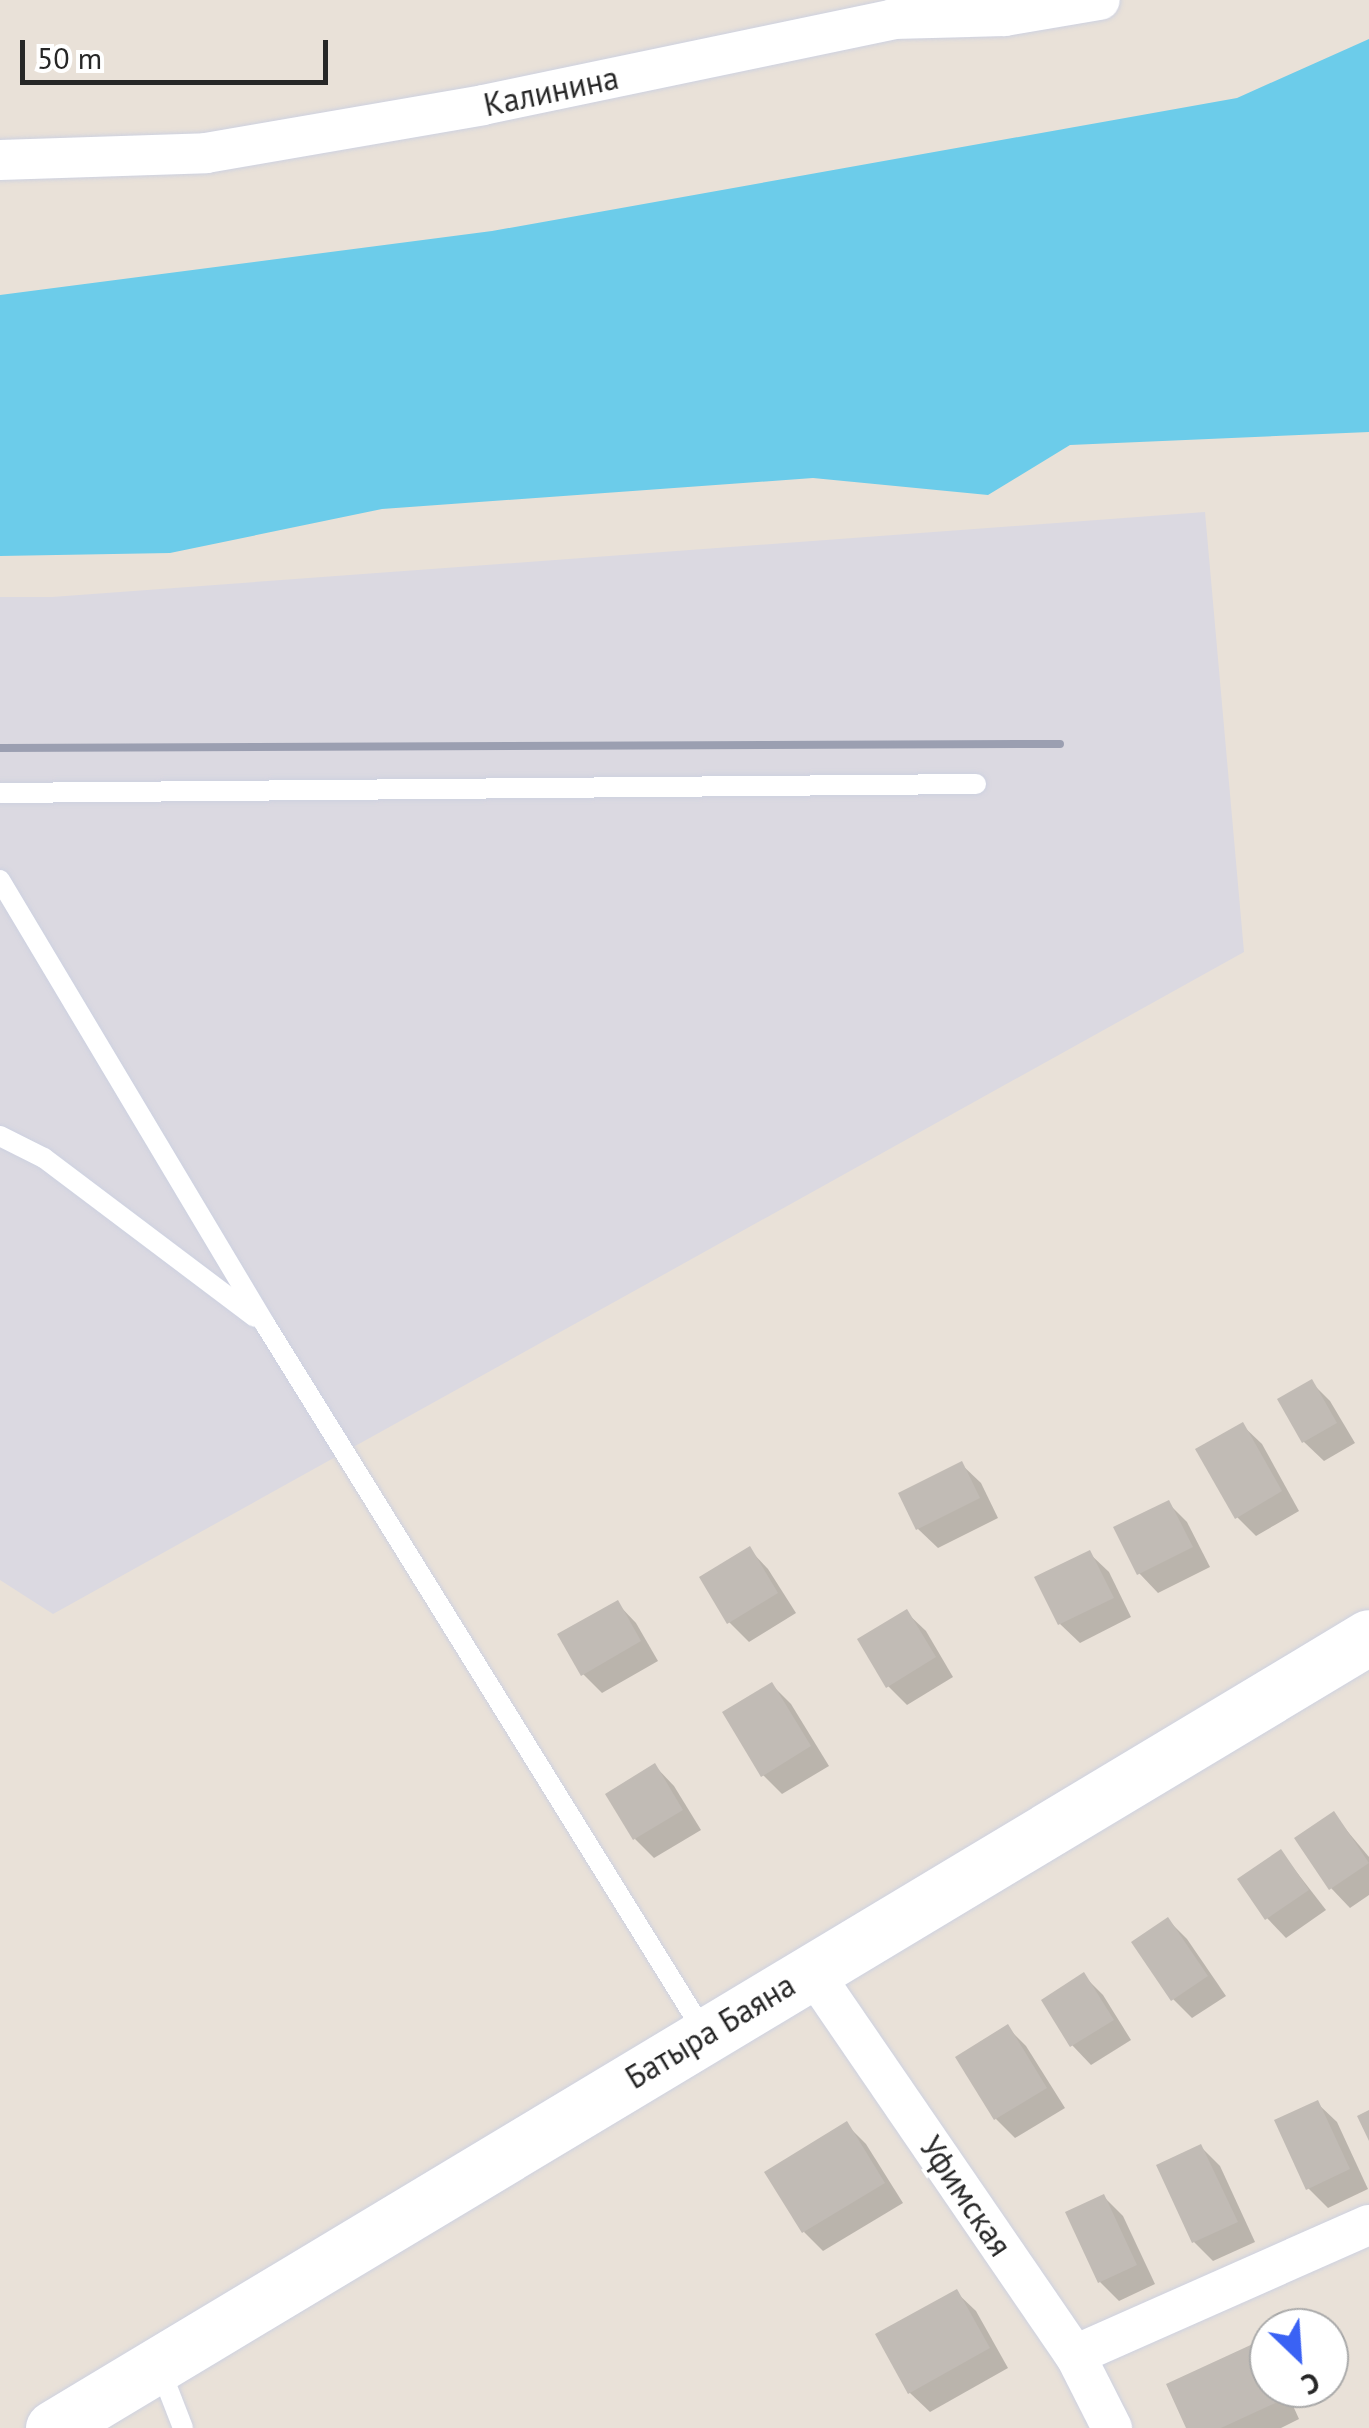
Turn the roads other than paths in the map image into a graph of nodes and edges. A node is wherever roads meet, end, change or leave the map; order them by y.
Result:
1 (1100, 0) edge
2 (0, 160) edge
3 (976, 784) dead end
4 (0, 793) edge
5 (0, 880) edge
6 (0, 1136) edge
7 (265, 1324) junction
8 (1369, 1638) edge
9 (811, 1970) junction
10 (705, 2034) junction
11 (1369, 2225) edge
12 (1074, 2355) junction
13 (158, 2364) junction
14 (53, 2428) edge
15 (183, 2428) edge
16 (1112, 2428) edge

1 - 2 street, Калинина
3 - 4 lane
5 - 7 lane
6 - 7 lane
7 - 10 lane
8 - 9 street, Батыра Баяна
9 - 10 street, Батыра Баяна
9 - 12 street, Уфимская
10 - 13 street, Батыра Баяна
11 - 12 street
12 - 16 street, Уфимская
13 - 14 street, Батыра Баяна
13 - 15 lane

